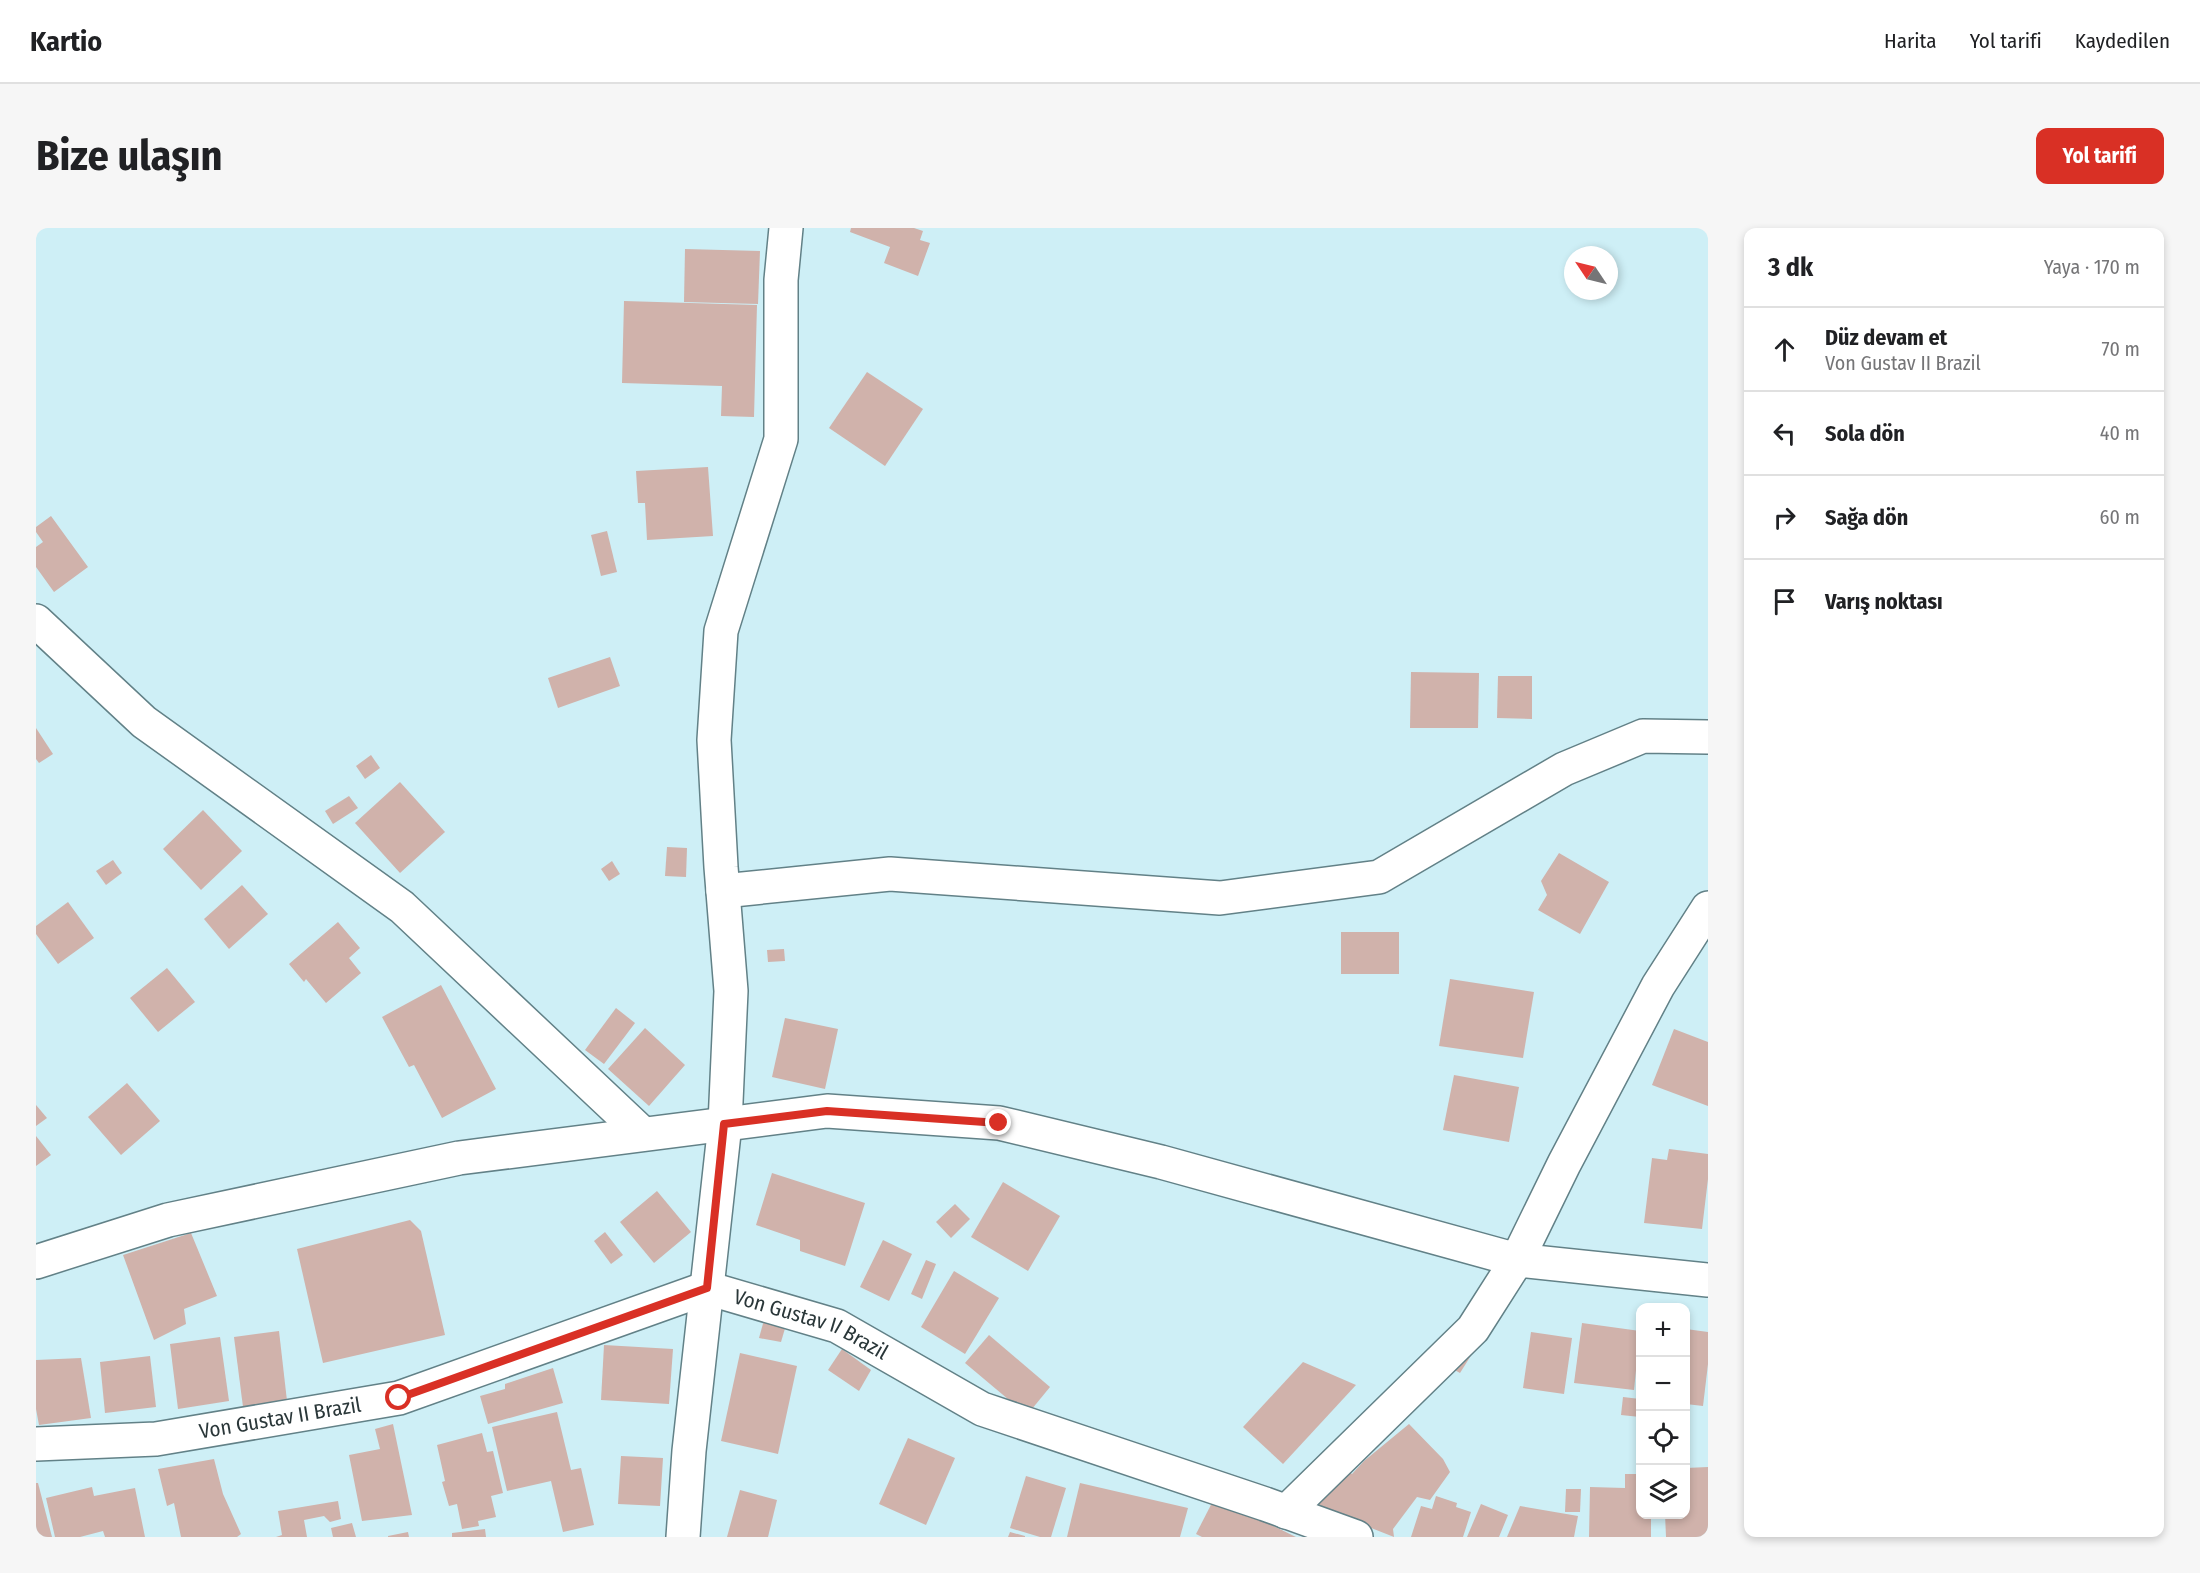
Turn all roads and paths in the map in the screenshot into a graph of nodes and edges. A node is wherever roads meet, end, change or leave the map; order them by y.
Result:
1 (786, 228) edge
2 (36, 621) edge
3 (1708, 737) edge
4 (723, 891) junction
5 (1708, 908) edge
6 (724, 1124) junction
7 (643, 1134) junction
8 (1517, 1260) junction
9 (36, 1262) edge
10 (1708, 1280) edge
11 (707, 1288) junction
12 (36, 1444) edge
13 (1286, 1512) junction
14 (683, 1537) edge
15 (1356, 1537) edge

1 - 4 street
2 - 7 street
3 - 4 street
4 - 6 street
5 - 8 street
6 - 7 street
6 - 8 street
6 - 11 street
7 - 9 street
8 - 10 street
8 - 13 street
11 - 12 street, Von Gustav II Brazil
11 - 13 street, Von Gustav II Brazil
11 - 14 street
13 - 15 street, Von Gustav II Brazil

